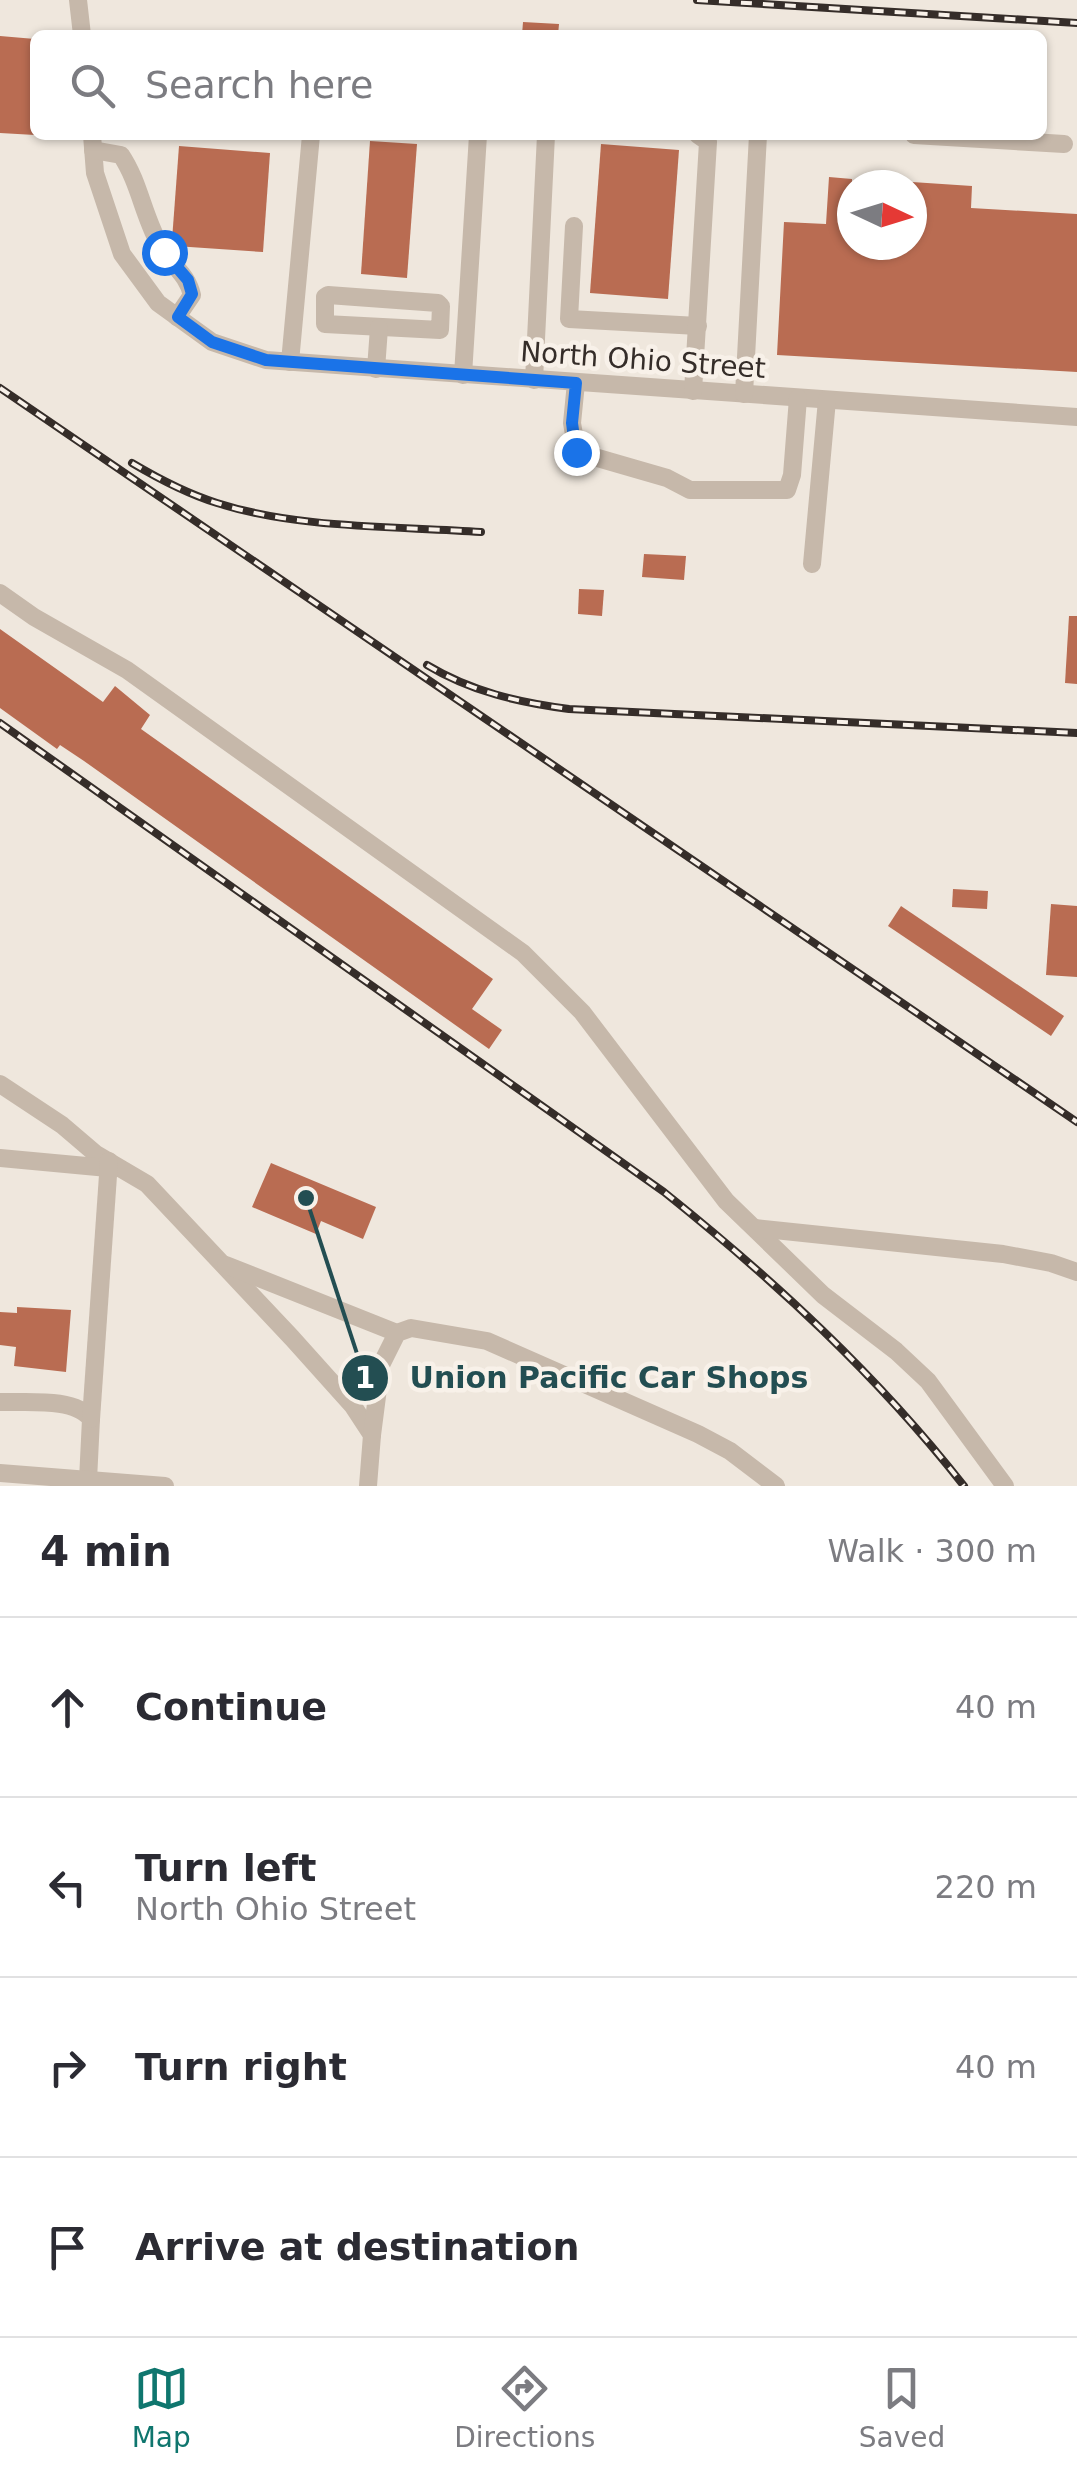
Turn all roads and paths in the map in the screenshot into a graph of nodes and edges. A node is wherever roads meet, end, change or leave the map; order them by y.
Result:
1 (78, 0) edge
2 (81, 30) edge
3 (311, 140) edge
4 (478, 140) edge
5 (546, 140) edge
6 (705, 140) edge
7 (758, 140) edge
8 (997, 140) edge
9 (92, 143) edge
10 (1064, 144) dead end
11 (574, 226) dead end
12 (178, 317) junction
13 (698, 326) junction
14 (379, 328) junction
15 (290, 362) junction
16 (376, 368) junction
17 (462, 375) junction
18 (534, 380) junction
19 (576, 383) junction
20 (693, 391) junction
21 (744, 394) junction
22 (798, 398) junction
23 (827, 400) junction
24 (1077, 417) edge
25 (812, 564) dead end
26 (0, 593) edge
27 (0, 1084) edge
28 (0, 1158) edge
29 (108, 1165) junction
30 (755, 1228) junction
31 (221, 1263) junction
32 (1077, 1272) edge
33 (397, 1333) junction
34 (0, 1402) edge
35 (91, 1419) junction
36 (372, 1435) junction
37 (0, 1474) edge
38 (88, 1480) junction
39 (166, 1486) edge
40 (368, 1486) edge
41 (776, 1486) edge
42 (1005, 1486) edge

1 - 2 street
3 - 15 street
4 - 17 street
5 - 18 street
6 - 13 street
7 - 21 street
8 - 10 street
9 - 12 street, North Ohio Street
9 - 12 street
11 - 13 street
12 - 15 street, North Ohio Street
13 - 20 street
14 - 14 street
14 - 16 street
15 - 16 street, North Ohio Street
16 - 17 street, North Ohio Street
17 - 18 street, North Ohio Street
18 - 19 street, North Ohio Street
19 - 20 street, North Ohio Street
19 - 22 street
20 - 21 street, North Ohio Street
21 - 22 street, North Ohio Street
22 - 23 street, North Ohio Street
23 - 24 street, North Ohio Street
23 - 25 street
26 - 30 street
27 - 29 street
28 - 29 street
29 - 31 street
29 - 35 street
30 - 32 street
30 - 42 street
31 - 33 street
31 - 36 street
33 - 36 street
33 - 41 street
34 - 35 street
35 - 38 street
36 - 40 street
37 - 38 street
38 - 39 street

